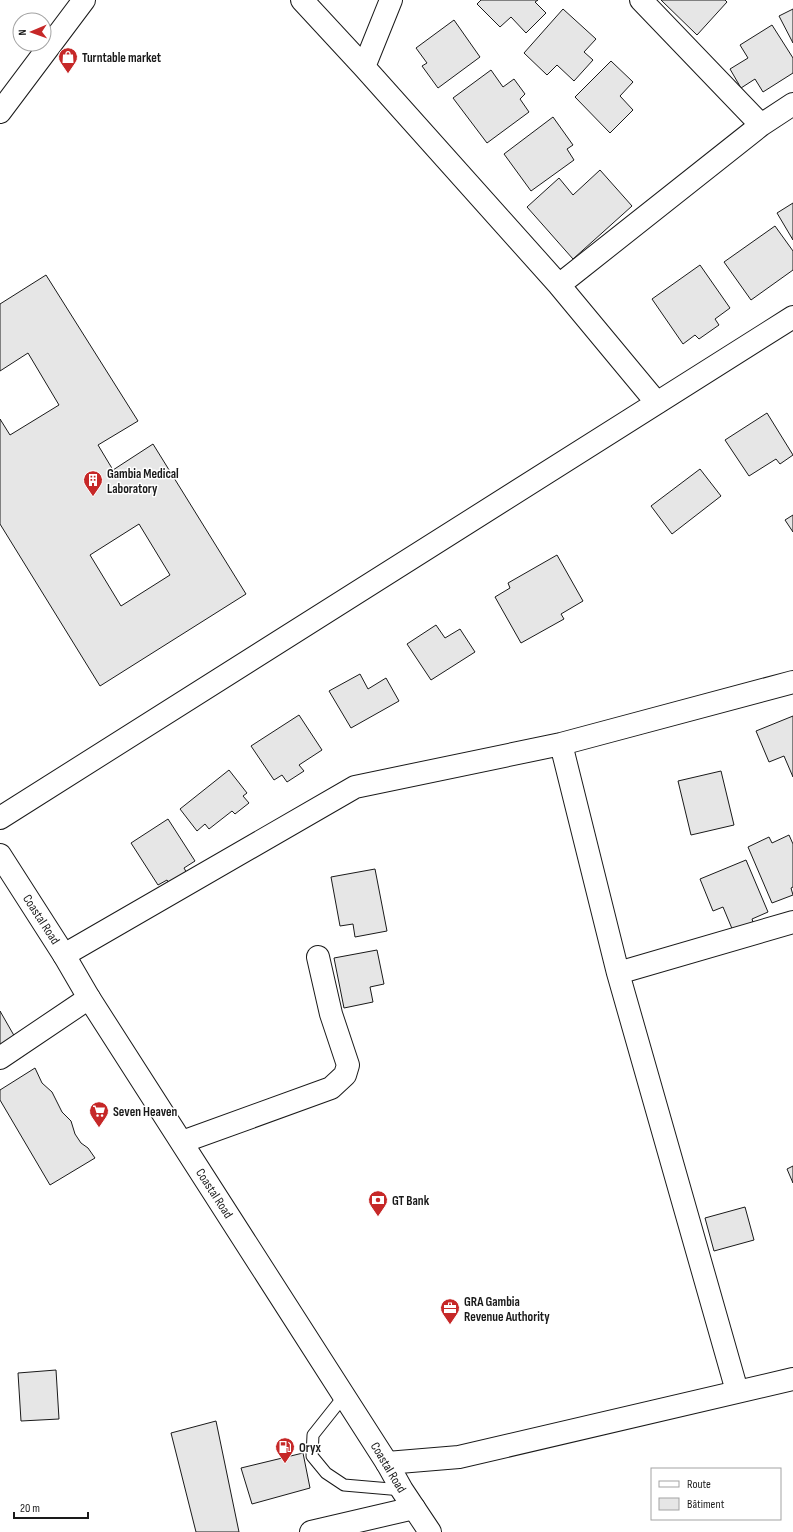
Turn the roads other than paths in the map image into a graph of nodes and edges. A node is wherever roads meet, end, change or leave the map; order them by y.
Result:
1 (84, 0) edge
2 (302, 0) edge
3 (391, 0) edge
4 (641, 0) edge
5 (364, 67) junction
6 (793, 104) edge
7 (0, 112) edge
8 (761, 125) junction
9 (559, 285) junction
10 (793, 317) edge
11 (657, 403) junction
12 (793, 682) edge
13 (561, 744) junction
14 (0, 818) edge
15 (0, 855) edge
16 (793, 922) edge
17 (64, 955) junction
18 (318, 957) dead end
19 (618, 973) junction
20 (90, 998) junction
21 (0, 1058) edge
22 (182, 1142) junction
23 (793, 1379) edge
24 (736, 1392) junction
25 (344, 1396) junction
26 (387, 1463) junction
27 (402, 1490) junction
28 (414, 1508) junction
29 (312, 1532) edge
30 (430, 1532) edge

1 - 7 street
2 - 5 street
3 - 5 street
4 - 8 street
5 - 9 street
6 - 8 street
8 - 9 street
9 - 11 street
10 - 11 street
11 - 14 street
12 - 13 street
13 - 17 street
13 - 19 street
15 - 17 street, Coastal Road
16 - 19 street
17 - 20 street, Coastal Road
18 - 22 street
19 - 24 street
20 - 21 street
20 - 22 street, Coastal Road
22 - 25 street, Coastal Road
23 - 24 street
24 - 26 street
25 - 26 street, Coastal Road
25 - 27 lane
26 - 27 street, Coastal Road
27 - 28 street, Coastal Road
28 - 29 street
28 - 30 street, Coastal Road

